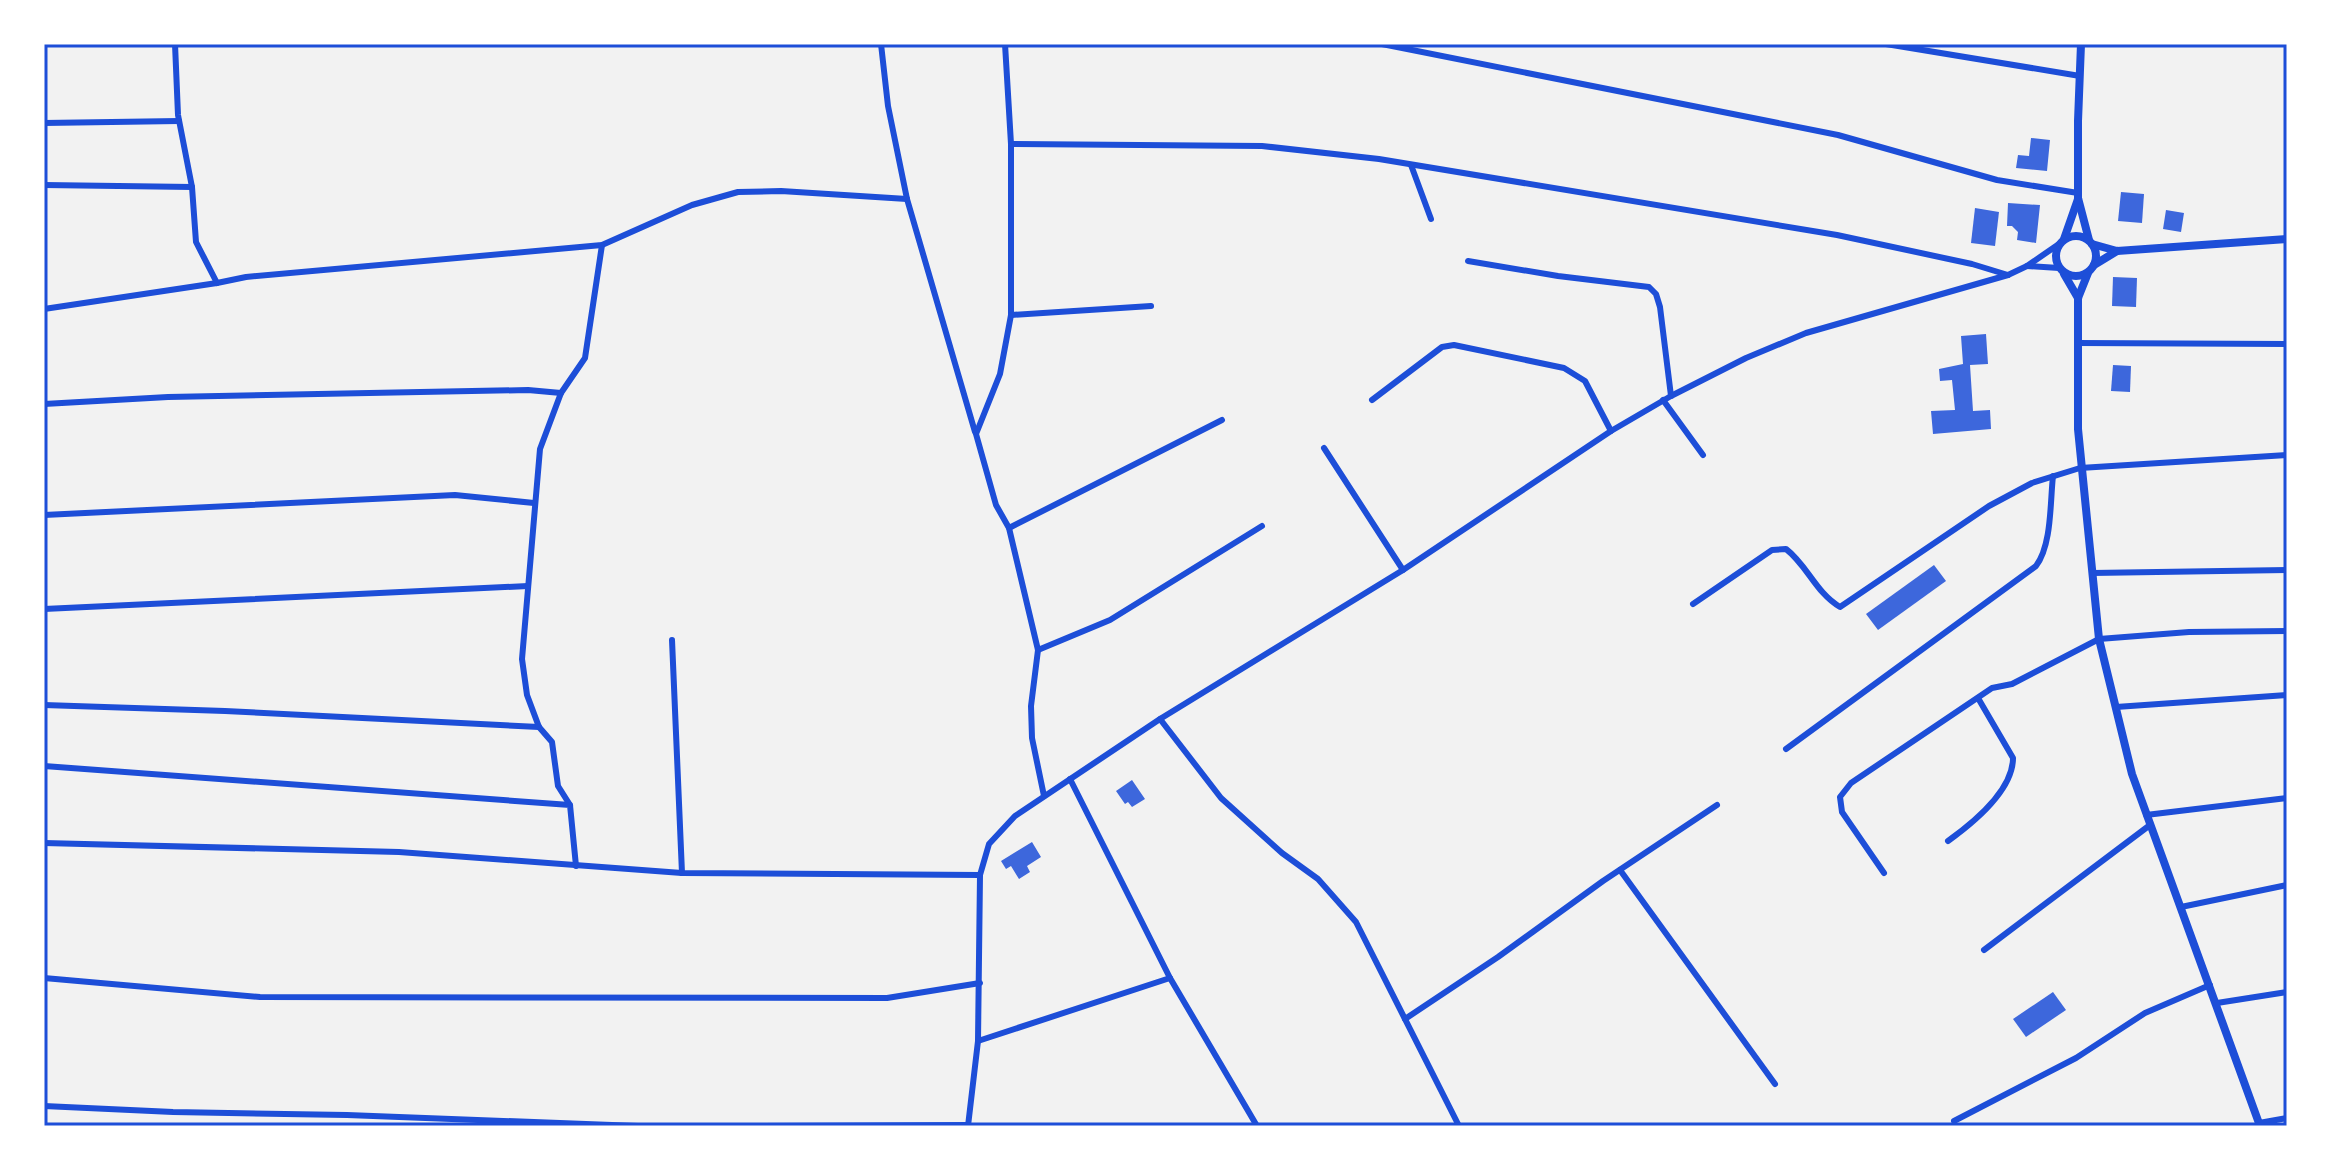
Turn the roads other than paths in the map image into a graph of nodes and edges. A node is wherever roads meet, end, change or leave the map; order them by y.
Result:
1 (175, 44) edge
2 (881, 44) edge
3 (1005, 44) edge
4 (1382, 44) edge
5 (1886, 44) edge
6 (2081, 44) edge
7 (2080, 76) junction
8 (179, 121) junction
9 (44, 123) edge
10 (1011, 144) junction
11 (1411, 165) junction
12 (44, 185) edge
13 (192, 187) junction
14 (2078, 196) junction
15 (907, 199) junction
16 (1431, 219) dead end
17 (2287, 239) edge
18 (2062, 242) junction
19 (2090, 242) junction
20 (602, 245) junction
21 (2117, 251) junction
22 (1468, 261) dead end
23 (2027, 266) junction
24 (2091, 269) junction
25 (2061, 270) junction
26 (2008, 275) junction
27 (217, 283) junction
28 (2078, 298) junction
29 (1151, 306) dead end
30 (44, 309) edge
31 (1011, 315) junction
32 (2077, 343) junction
33 (2287, 344) edge
34 (561, 393) junction
35 (1671, 396) junction
36 (1372, 400) dead end
37 (1663, 400) junction
38 (44, 404) edge
39 (1222, 420) dead end
40 (1611, 431) junction
41 (976, 434) junction
42 (1324, 448) dead end
43 (1703, 455) dead end
44 (2287, 455) edge
45 (2080, 468) junction
46 (2053, 476) junction
47 (534, 503) junction
48 (44, 515) edge
49 (1262, 526) dead end
50 (1009, 528) junction
51 (1403, 570) junction
52 (2287, 570) edge
53 (2092, 573) junction
54 (528, 586) junction
55 (1693, 604) dead end
56 (44, 609) edge
57 (2287, 631) edge
58 (2099, 639) junction
59 (672, 640) dead end
60 (1038, 650) junction
61 (2287, 695) edge
62 (1978, 698) junction
63 (44, 705) edge
64 (2116, 707) junction
65 (1160, 719) junction
66 (539, 727) junction
67 (1786, 749) dead end
68 (44, 766) edge
69 (1070, 779) junction
70 (1044, 796) junction
71 (2287, 798) edge
72 (570, 805) junction
73 (1717, 805) dead end
74 (2146, 815) junction
75 (2150, 825) junction
76 (1948, 841) dead end
77 (44, 843) edge
78 (576, 866) junction
79 (1620, 870) junction
80 (682, 873) junction
81 (1884, 873) dead end
82 (980, 875) junction
83 (2287, 885) edge
84 (2181, 907) junction
85 (1984, 950) dead end
86 (44, 978) edge
87 (1170, 978) junction
88 (980, 983) junction
89 (2210, 985) junction
90 (2287, 992) edge
91 (2217, 1003) junction
92 (1405, 1019) junction
93 (978, 1041) junction
94 (1775, 1084) dead end
95 (44, 1106) edge
96 (2287, 1118) edge
97 (1954, 1121) dead end
98 (2260, 1124) edge
99 (638, 1126) edge
100 (760, 1126) edge
101 (968, 1126) edge
102 (1257, 1126) edge
103 (1459, 1126) edge

1 - 8 street
2 - 15 street
3 - 10 street
4 - 14 street
5 - 7 street
6 - 7 street
7 - 14 street
8 - 9 street
8 - 13 street
10 - 11 street
10 - 31 street
11 - 16 street
11 - 26 street
12 - 13 street
13 - 27 street
14 - 18 street
14 - 19 street
15 - 20 street
15 - 41 street
17 - 21 street
18 - 19 street
18 - 23 street
18 - 25 street
19 - 21 street
19 - 24 street
20 - 27 street
20 - 34 street
21 - 24 street
22 - 35 street
23 - 25 street
23 - 26 street
24 - 25 street
24 - 28 street
25 - 28 street
26 - 35 street
27 - 30 street
28 - 32 street
29 - 31 street
31 - 41 street
32 - 33 street
32 - 45 street
34 - 38 street
34 - 47 street
35 - 37 street
36 - 40 street
37 - 40 street
37 - 43 street
39 - 50 street
40 - 51 street
41 - 50 street
42 - 51 street
44 - 45 street
45 - 46 street
45 - 53 street
46 - 55 street
46 - 67 street
47 - 48 street
47 - 54 street
49 - 60 street
50 - 60 street
51 - 65 street
52 - 53 street
53 - 58 street
54 - 56 street
54 - 66 street
57 - 58 street
58 - 62 street
58 - 64 street
59 - 80 street
60 - 70 street
61 - 64 street
62 - 76 street
62 - 81 street
63 - 66 street
64 - 74 street
65 - 69 street
65 - 92 street
66 - 72 street
68 - 72 street
69 - 70 street
69 - 87 street
70 - 82 street
71 - 74 street
72 - 78 street
73 - 79 street
74 - 75 street
75 - 84 street
75 - 85 street
77 - 78 street
78 - 80 street
79 - 92 street
79 - 94 street
80 - 82 street
82 - 88 street
83 - 84 street
84 - 89 street
86 - 88 street
87 - 93 street
87 - 102 street
88 - 93 street
89 - 91 street
89 - 97 street
90 - 91 street
91 - 98 street
92 - 103 street
93 - 101 street
95 - 99 street
96 - 98 street
100 - 101 street

